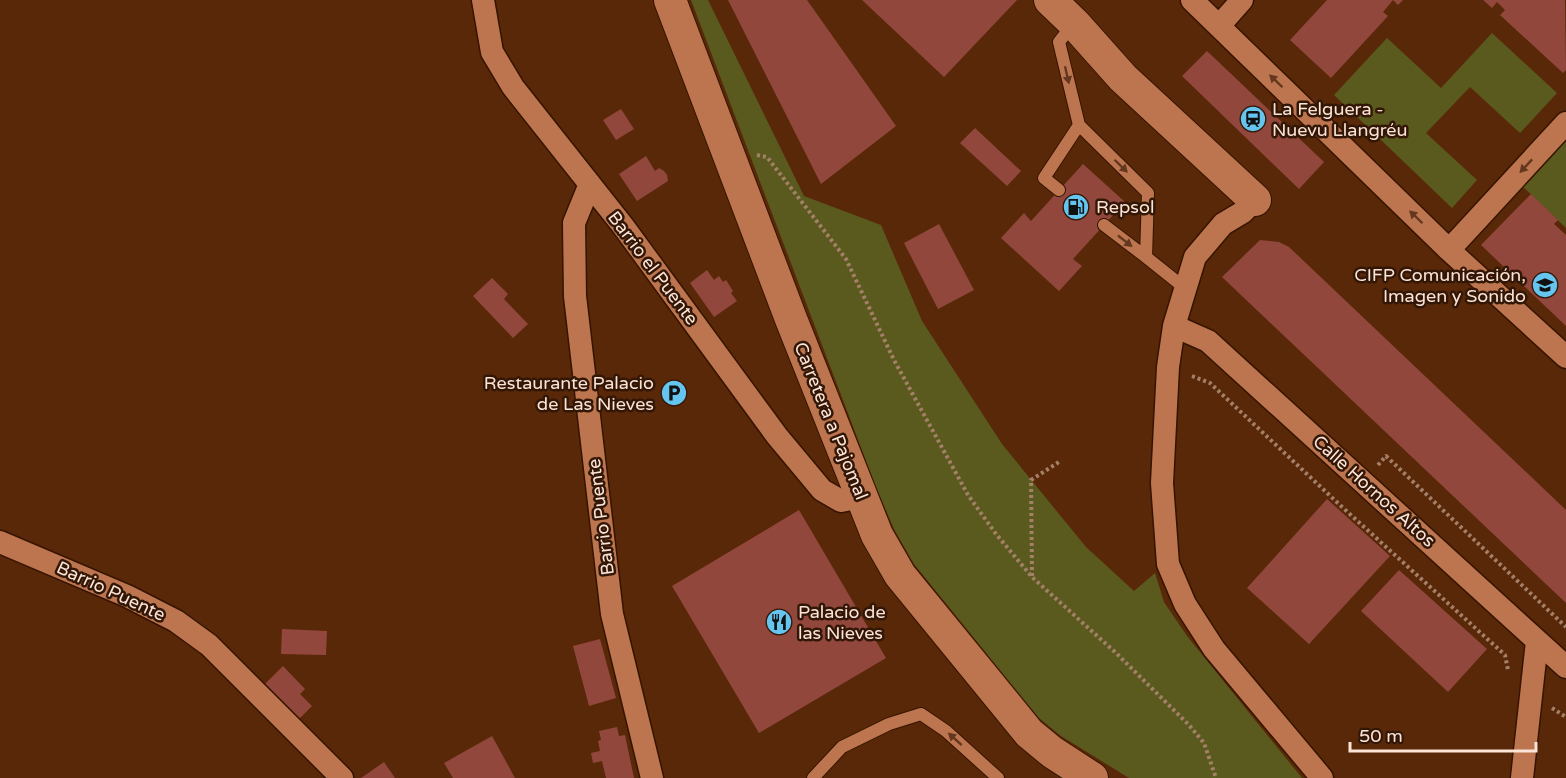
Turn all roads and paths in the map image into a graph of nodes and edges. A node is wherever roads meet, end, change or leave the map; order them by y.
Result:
1 (483, 0) edge
2 (670, 0) edge
3 (1050, 0) edge
4 (1192, 0) edge
5 (1242, 0) edge
6 (1074, 23) junction
7 (1219, 26) junction
8 (1566, 123) edge
9 (1079, 125) junction
10 (731, 161) junction
11 (1228, 177) junction
12 (590, 184) junction
13 (1059, 190) dead end
14 (1255, 200) joint
15 (1223, 224) junction
16 (1104, 225) dead end
17 (1449, 250) junction
18 (1146, 257) junction
19 (1186, 289) junction
20 (1174, 326) junction
21 (1566, 357) edge
22 (1168, 367) junction
23 (1386, 456) dead end
24 (1059, 462) dead end
25 (861, 497) junction
26 (0, 542) edge
27 (1032, 577) junction
28 (1566, 627) edge
29 (1537, 641) junction
30 (1566, 667) edge
31 (1531, 692) junction
32 (1566, 717) edge
33 (342, 778) edge
34 (652, 778) edge
35 (813, 778) edge
36 (998, 778) edge
37 (1092, 778) edge
38 (1216, 778) edge
39 (1322, 778) edge
40 (1522, 778) edge

1 - 12 street, Barrio el Puente
2 - 10 street, Carretera a Pajomal
3 - 6 street
4 - 7 street
5 - 7 street
6 -> 9 lane
6 - 11 street
17 -> 7 street
8 -> 17 street
9 - 13 lane
9 -> 18 lane
10 - 25 street, Carretera a Pajomal
10 - 27 path
11 - 14 street
11 - 15 street
12 - 25 street, Barrio el Puente
12 - 34 street, Barrio Puente
14 - 15 street
15 - 19 street
16 -> 18 lane
17 - 21 street
18 - 19 lane
19 - 20 street
20 - 22 street
20 - 29 street, Calle Hornos Altos
22 - 31 path
22 - 39 street
23 - 28 path
24 - 27 path
25 - 37 street, Carretera a Pajomal
26 - 33 street, Barrio Puente
27 - 38 path
29 - 30 street, Calle Hornos Altos
29 - 31 street
31 - 32 path
31 - 40 street
36 -> 35 lane

